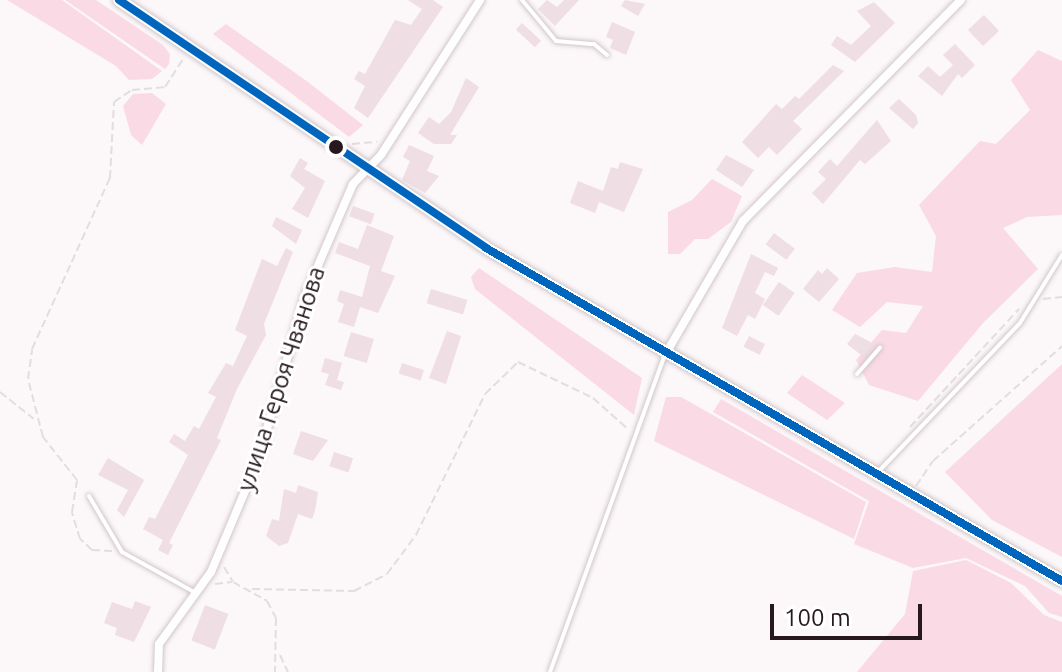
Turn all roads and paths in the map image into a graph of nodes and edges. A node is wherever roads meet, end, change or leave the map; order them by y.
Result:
1 (119, 0) edge
2 (480, 0) edge
3 (522, 0) edge
4 (961, 0) edge
5 (136, 5) edge
6 (189, 47) junction
7 (607, 55) dead end
8 (390, 140) junction
9 (347, 156) junction
10 (366, 170) junction
11 (1062, 255) edge
12 (1062, 297) edge
13 (1034, 301) junction
14 (1062, 346) edge
15 (880, 348) dead end
16 (665, 355) junction
17 (857, 374) dead end
18 (0, 392) edge
19 (35, 420) junction
20 (908, 431) dead end
21 (636, 434) junction
22 (876, 475) junction
23 (77, 480) junction
24 (911, 494) junction
25 (89, 496) joint
26 (219, 551) junction
27 (122, 552) junction
28 (1062, 581) edge
29 (233, 582) junction
30 (252, 589) junction
31 (200, 590) junction
32 (279, 653) junction
33 (158, 672) edge
34 (275, 672) edge
35 (288, 672) edge
36 (550, 672) edge

1 - 5 main road
2 - 8 street, улица Героя Чванова
3 - 7 lane
4 - 16 street
5 - 6 main road
6 - 9 main road
6 - 19 path
8 - 9 path
8 - 10 street, улица Героя Чванова
9 - 10 main road
10 - 16 main road
10 - 26 street, улица Героя Чванова
11 - 13 lane
12 - 13 path
13 - 20 path
13 - 22 lane
14 - 24 path
15 - 17 lane
16 - 21 lane
16 - 22 main road
18 - 19 path
19 - 23 path
21 - 30 path
21 - 36 lane
22 - 24 main road
23 - 25 path
23 - 27 path
24 - 28 main road
25 - 27 lane
26 - 29 path
26 - 31 street, улица Героя Чванова
27 - 31 lane
29 - 30 path
29 - 31 path
30 - 32 path
31 - 33 street, улица Героя Чванова
32 - 34 path
32 - 35 path

